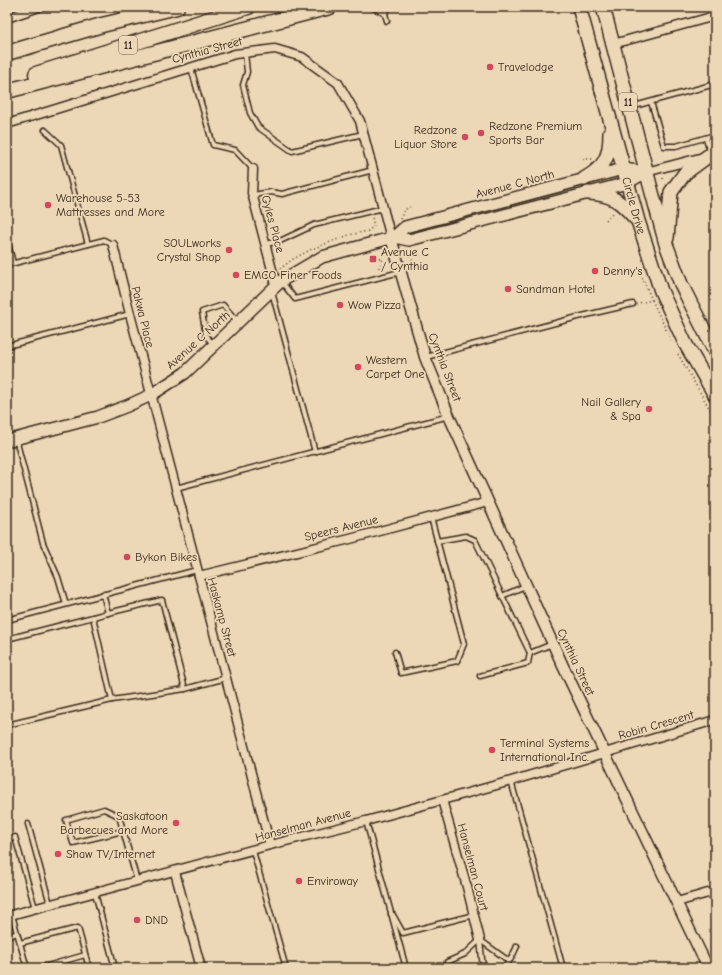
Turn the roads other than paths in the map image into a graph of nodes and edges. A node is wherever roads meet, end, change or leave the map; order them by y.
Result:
1 (39, 7) edge
2 (149, 7) edge
3 (177, 7) edge
4 (248, 7) edge
5 (330, 7) edge
6 (372, 7) edge
7 (388, 7) edge
8 (579, 7) edge
9 (603, 7) edge
10 (608, 7) edge
11 (385, 14) junction
12 (715, 16) edge
13 (7, 18) edge
14 (387, 21) dead end
15 (102, 25) junction
16 (612, 38) junction
17 (245, 53) junction
18 (7, 54) edge
19 (191, 68) junction
20 (7, 83) edge
21 (715, 84) edge
22 (7, 90) edge
23 (651, 102) junction
24 (630, 108) junction
25 (610, 119) junction
26 (7, 124) edge
27 (44, 130) dead end
28 (364, 134) junction
29 (715, 135) edge
30 (706, 138) junction
31 (711, 155) edge
32 (253, 169) joint
33 (623, 169) junction
34 (373, 170) junction
35 (646, 172) junction
36 (584, 179) junction
37 (627, 184) junction
38 (588, 193) junction
39 (253, 195) junction
40 (383, 208) junction
41 (468, 210) junction
42 (638, 221) junction
43 (473, 223) junction
44 (392, 237) junction
45 (7, 239) edge
46 (88, 244) junction
47 (266, 244) junction
48 (666, 244) junction
49 (113, 245) joint
50 (13, 263) junction
51 (7, 265) edge
52 (400, 272) junction
53 (276, 282) junction
54 (633, 304) road end
55 (130, 314) junction
56 (238, 322) junction
57 (214, 345) junction
58 (7, 346) edge
59 (715, 352) edge
60 (425, 357) junction
61 (152, 395) junction
62 (715, 395) edge
63 (449, 416) junction
64 (12, 440) edge
65 (315, 452) junction
66 (176, 488) junction
67 (488, 502) junction
68 (431, 517) junction
69 (437, 541) junction
70 (198, 573) junction
71 (526, 585) junction
72 (103, 594) junction
73 (502, 596) junction
74 (66, 604) junction
75 (108, 613) junction
76 (93, 617) junction
77 (7, 620) edge
78 (7, 639) edge
79 (553, 644) junction
80 (395, 652) dead end
81 (530, 653) junction
82 (480, 676) dead end
83 (226, 678) junction
84 (185, 689) junction
85 (112, 700) junction
86 (715, 720) edge
87 (7, 725) edge
88 (604, 753) junction
89 (511, 781) junction
90 (442, 800) junction
91 (366, 821) junction
92 (28, 824) dead end
93 (123, 831) junction
94 (7, 840) edge
95 (270, 845) junction
96 (253, 851) junction
97 (174, 872) junction
98 (137, 882) junction
99 (715, 891) edge
100 (95, 893) junction
101 (677, 902) junction
102 (50, 905) junction
103 (35, 909) junction
104 (391, 914) junction
105 (10, 915) edge
106 (474, 915) junction
107 (17, 933) junction
108 (7, 937) edge
109 (480, 940) junction
110 (20, 943) junction
111 (517, 946) dead end
112 (85, 955) junction
113 (509, 961) junction
114 (27, 968) edge
115 (40, 968) edge
116 (89, 968) edge
117 (115, 968) edge
118 (201, 968) edge
119 (286, 968) edge
120 (406, 968) edge
121 (448, 968) edge
122 (484, 968) edge
123 (502, 968) edge
124 (563, 968) edge
125 (708, 968) edge

1 - 13 street
2 - 15 highway
3 - 15 highway
4 - 20 highway, 11
5 - 22 highway
6 - 11 lane
7 - 11 lane
8 - 25 highway, Circle Drive / 11
9 - 16 highway, Circle Drive / 11
10 - 16 highway
11 - 14 lane
12 - 16 street
15 - 18 highway
16 - 24 highway, Circle Drive / 11
17 - 19 street, Cynthia Street
17 - 28 street, Cynthia Street
17 - 28 lane
19 - 26 street, Cynthia Street
19 - 32 lane
21 - 23 lane
23 - 24 lane
23 - 30 lane
24 - 35 highway, Circle Drive / 11
25 - 33 highway, Circle Drive / 11
25 - 36 highway
27 - 46 lane
28 - 34 street, Cynthia Street
29 - 30 lane
30 - 31 lane
31 - 35 street, Avenue C North
31 - 48 highway
32 - 39 street, Gyles Place
33 - 35 main road, Avenue C North
33 - 36 main road, Avenue C North
33 - 37 highway, Circle Drive / 11
34 - 39 lane
34 - 40 street, Cynthia Street
35 - 37 main road, Avenue C North
35 - 48 highway, Circle Drive / 11
36 - 41 main road, Avenue C North
37 - 38 main road, Avenue C North
37 - 42 highway, Circle Drive / 11
38 - 42 highway
38 - 43 main road, Avenue C North
39 - 47 street, Gyles Place
40 - 44 street, Cynthia Street
40 - 47 lane
41 - 43 street
41 - 44 main road, Avenue C North
42 - 62 highway, Circle Drive / 11
43 - 44 main road, Avenue C North
44 - 52 street, Cynthia Street
44 - 53 main road, Avenue C North
45 - 50 lane
46 - 49 lane
46 - 50 lane
47 - 53 street, Gyles Place
48 - 59 highway, Circle Drive / 11
49 - 55 street, Pakwa Place
50 - 51 lane
52 - 53 lane
52 - 60 street, Cynthia Street
53 - 56 main road, Avenue C North
53 - 65 lane
54 - 60 lane
55 - 58 lane
55 - 61 street, Pakwa Place
56 - 57 main road, Avenue C North
56 - 57 lane
57 - 61 main road, Avenue C North
60 - 63 street, Cynthia Street
61 - 64 main road, Avenue C North
61 - 66 street, Haskamp Street
63 - 65 lane
63 - 67 street, Cynthia Street
64 - 74 lane
65 - 66 lane
66 - 70 street, Haskamp Street
67 - 68 street, Speers Avenue
67 - 71 street, Cynthia Street
68 - 69 lane
68 - 70 street, Speers Avenue
69 - 73 lane
69 - 80 lane
70 - 72 lane
70 - 83 street, Haskamp Street
71 - 73 lane
71 - 79 street, Cynthia Street
72 - 74 lane
72 - 75 lane
73 - 81 lane
74 - 77 lane
75 - 76 lane
75 - 84 lane
76 - 78 lane
76 - 85 lane
79 - 81 lane
79 - 88 street, Cynthia Street
81 - 82 lane
83 - 84 lane
83 - 95 street, Haskamp Street
84 - 85 lane
85 - 87 lane
86 - 88 street, Robin Crescent
88 - 89 street, Hanselman Avenue
88 - 101 street, Cynthia Street
89 - 90 street, Hanselman Avenue
89 - 124 lane
90 - 91 street, Hanselman Avenue
90 - 106 street, Hanselman Court
91 - 95 street, Hanselman Avenue
91 - 104 lane
92 - 102 lane
93 - 93 lane
93 - 98 lane
94 - 103 lane
95 - 96 street, Hanselman Avenue
96 - 97 street, Hanselman Avenue
96 - 119 lane
97 - 98 street, Hanselman Avenue
97 - 118 street
98 - 100 street, Hanselman Avenue
99 - 101 street
100 - 102 street, Hanselman Avenue
100 - 117 lane
101 - 125 street, Cynthia Street
102 - 103 street, Hanselman Avenue
103 - 105 street, Hanselman Avenue
104 - 106 lane
104 - 120 lane
105 - 107 lane
106 - 109 street, Hanselman Court
107 - 108 lane
107 - 110 lane
109 - 113 lane
109 - 121 lane
109 - 122 lane
110 - 112 lane
110 - 114 lane
111 - 113 lane
112 - 115 lane
112 - 116 lane
113 - 123 lane

